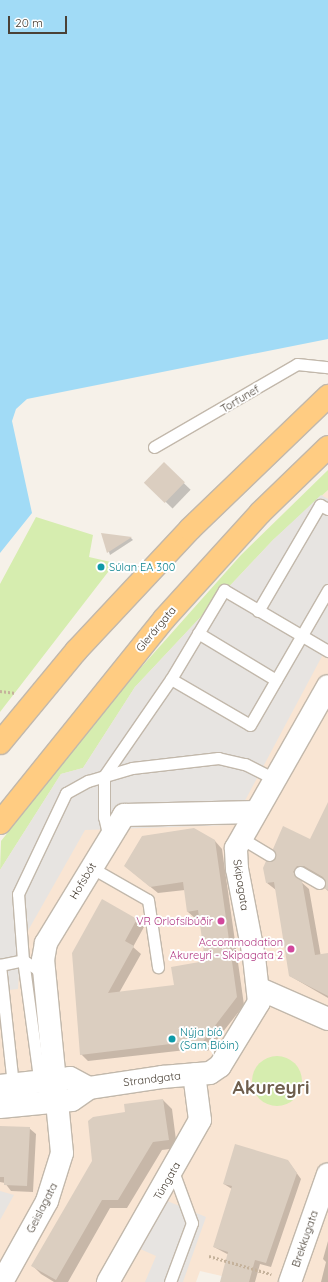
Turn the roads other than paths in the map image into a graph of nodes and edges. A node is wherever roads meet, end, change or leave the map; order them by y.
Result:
1 (328, 367) edge
2 (328, 396) edge
3 (154, 447) dead end
4 (328, 447) edge
5 (328, 509) edge
6 (328, 590) edge
7 (258, 611) junction
8 (198, 634) junction
9 (301, 636) junction
10 (328, 651) edge
11 (171, 679) junction
12 (276, 680) junction
13 (328, 686) edge
14 (0, 743) edge
15 (104, 776) junction
16 (275, 779) junction
17 (256, 812) junction
18 (0, 823) edge
19 (241, 838) junction
20 (109, 839) junction
21 (269, 855) dead end
22 (92, 868) junction
23 (300, 872) dead end
24 (318, 883) dead end
25 (23, 960) junction
26 (158, 967) dead end
27 (45, 987) junction
28 (260, 989) junction
29 (328, 1019) edge
30 (215, 1071) joint
31 (194, 1074) junction
32 (7, 1085) edge
33 (49, 1091) junction
34 (0, 1107) edge
35 (173, 1171) junction
36 (328, 1174) edge
37 (4, 1281) edge
38 (108, 1282) edge
39 (170, 1282) edge
40 (290, 1282) edge

1 - 3 lane, Torfunef
2 - 14 highway
4 - 18 highway, Glerárgata
5 - 7 lane
6 - 9 lane
7 - 8 lane
7 - 9 lane
8 - 11 lane
8 - 12 lane
9 - 10 lane
9 - 12 lane
11 - 12 lane
11 - 15 lane
13 - 16 street, Skipagata
15 - 16 lane
15 - 20 lane
15 - 25 lane
16 - 17 street, Skipagata
17 - 19 street, Skipagata
17 - 20 street, Hofsbót
19 - 21 lane
19 - 28 street, Skipagata
20 - 22 street, Hofsbót
22 - 26 lane
22 - 27 street, Hofsbót
23 - 24 lane
25 - 27 lane
25 - 32 lane
25 - 33 lane
27 - 33 street, Hofsbót
28 - 29 street
28 - 30 street, Skipagata
30 - 31 street, Strandgata
31 - 33 street, Strandgata
31 - 35 street, Túngata
32 - 33 street, Strandgata
33 - 34 street, Strandgata
33 - 37 street, Geislagata
35 - 38 street, Túngata
35 - 39 lane
36 - 40 street, Brekkugata

